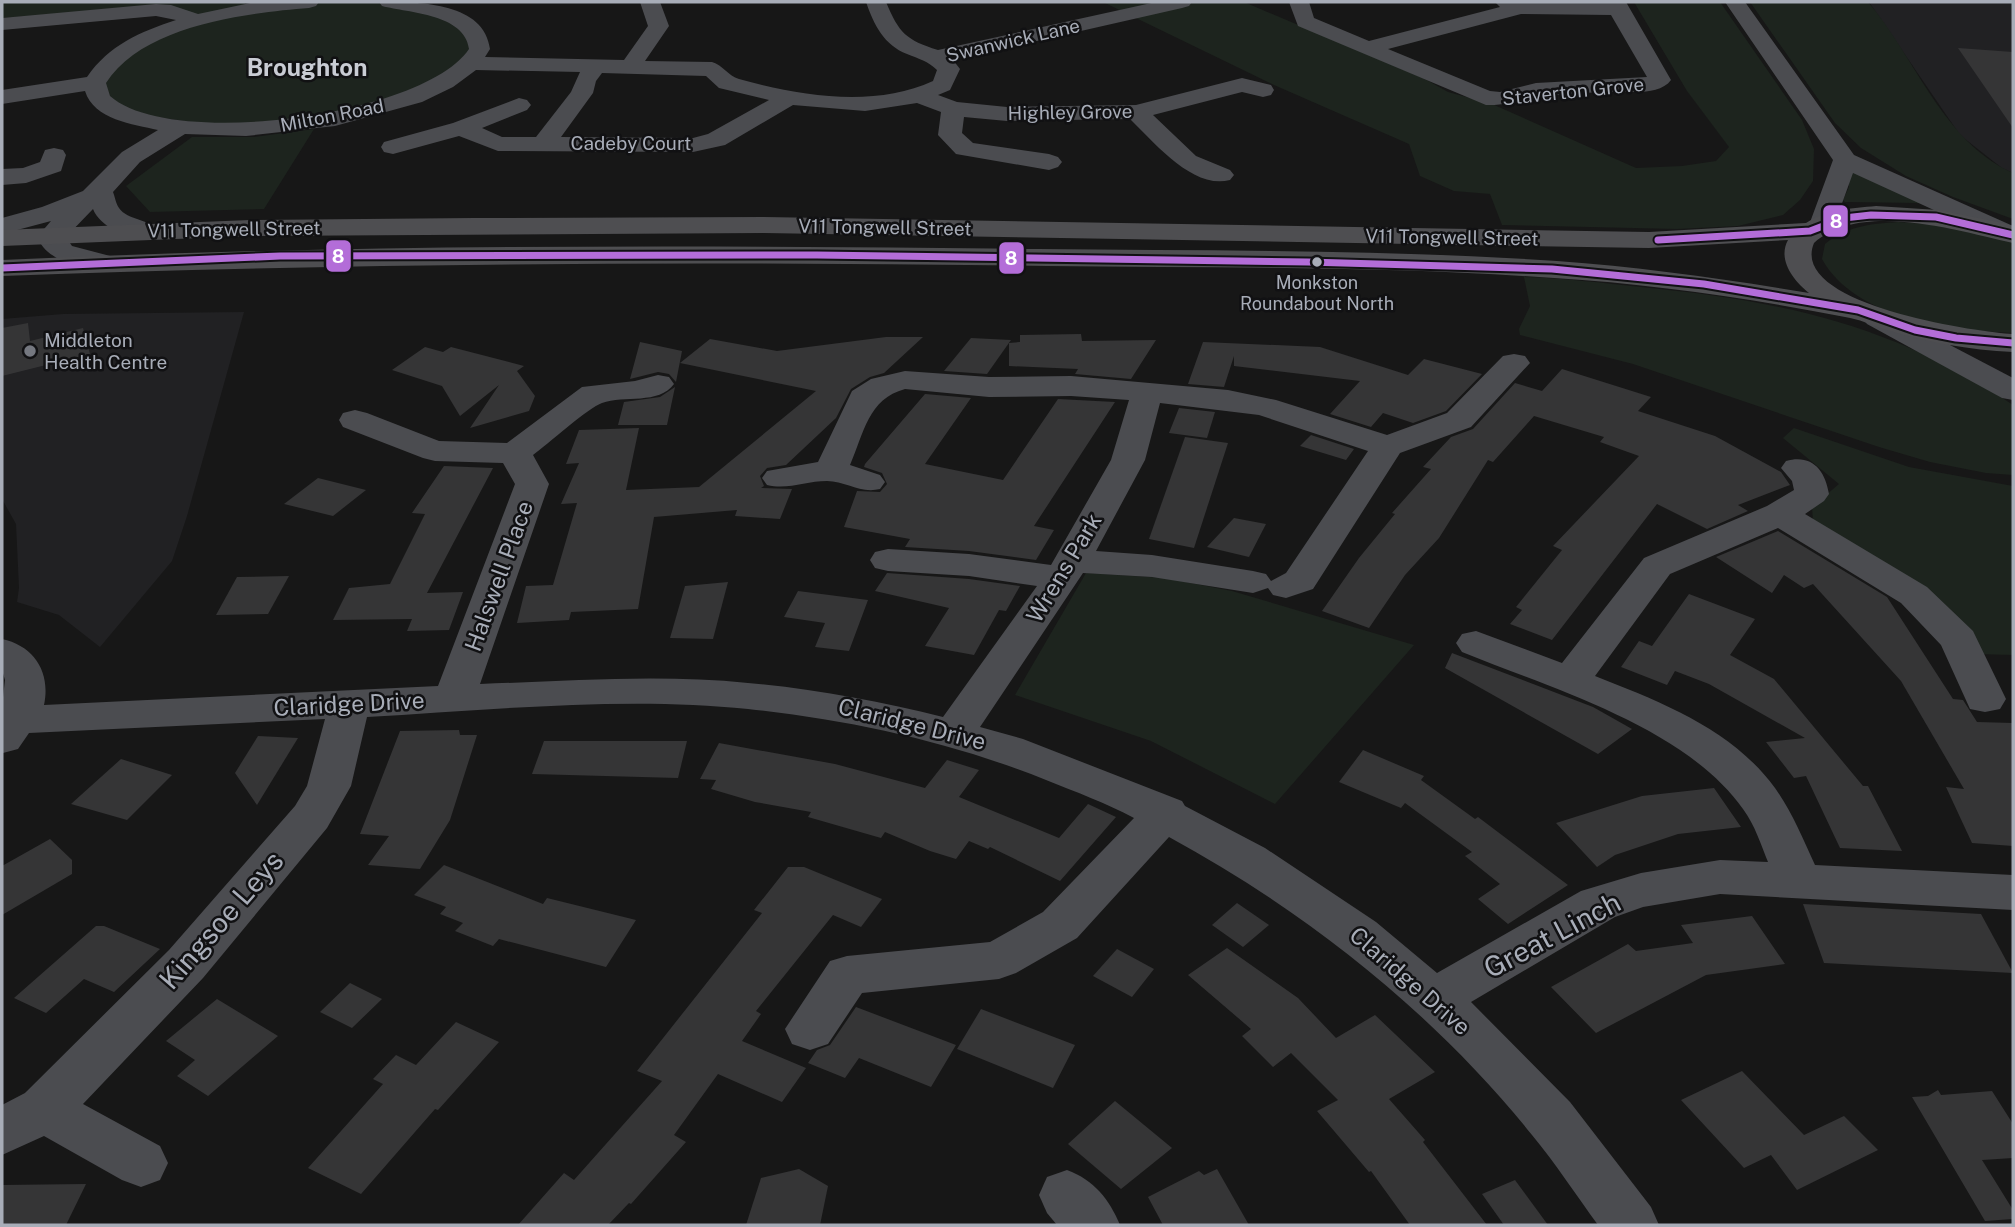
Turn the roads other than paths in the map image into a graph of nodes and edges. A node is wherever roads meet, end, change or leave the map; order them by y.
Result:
1 (309, 2) edge
2 (389, 2) edge
3 (650, 2) edge
4 (876, 2) edge
5 (1182, 2) edge
6 (1298, 2) edge
7 (1735, 2) edge
8 (261, 4) edge
9 (438, 5) edge
10 (1513, 5) edge
11 (1617, 6) edge
12 (197, 20) junction
13 (2, 24) edge
14 (1367, 48) junction
15 (937, 57) junction
16 (470, 63) junction
17 (596, 66) junction
18 (630, 67) junction
19 (95, 83) junction
20 (1247, 83) dead end
21 (919, 96) junction
22 (2, 97) edge
23 (789, 98) junction
24 (519, 105) dead end
25 (953, 110) junction
26 (1136, 112) junction
27 (181, 126) junction
28 (461, 128) junction
29 (544, 143) junction
30 (393, 147) dead end
31 (54, 155) dead end
32 (1845, 160) junction
33 (1049, 162) dead end
34 (1221, 175) dead end
35 (2, 177) edge
36 (100, 191) junction
37 (2, 226) edge
38 (1816, 228) junction
39 (145, 231) junction
40 (2009, 234) edge
41 (52, 236) junction
42 (2, 238) edge
43 (104, 263) junction
44 (3, 268) edge
45 (1868, 314) junction
46 (2013, 343) edge
47 (1514, 363) dead end
48 (658, 384) dead end
49 (2013, 391) edge
50 (1147, 392) junction
51 (355, 420) dead end
52 (1388, 446) junction
53 (515, 453) junction
54 (1798, 468) dead end
55 (831, 470) junction
56 (779, 478) dead end
57 (868, 482) dead end
58 (1780, 514) junction
59 (888, 560) dead end
60 (1067, 569) junction
61 (1476, 643) dead end
62 (2, 651) edge
63 (1570, 681) junction
64 (454, 699) junction
65 (1984, 699) dead end
66 (350, 703) junction
67 (10, 730) edge
68 (955, 731) junction
69 (1166, 812) junction
70 (1799, 880) junction
71 (2013, 892) edge
72 (1436, 998) junction
73 (810, 1028) dead end
74 (23, 1121) edge
75 (141, 1163) dead end
76 (1631, 1225) edge

1 - 8 street
2 - 9 street
3 - 18 street
4 - 15 street
5 - 15 street, Swanwick Lane
6 - 14 street, Staverton Grove
7 - 32 street
8 - 12 street
9 - 16 street
10 - 11 street
10 - 14 street
11 - 14 street, Staverton Grove
12 - 13 street
12 - 19 street
15 - 21 street, Swanwick Lane
16 - 17 street, Swanwick Lane
16 - 27 street, Milton Road
17 - 18 street, Swanwick Lane
17 - 29 street, Cadeby Court
18 - 23 street, Swanwick Lane
19 - 22 street
19 - 27 street, Milton Road
20 - 26 street, Highley Grove
21 - 23 street, Swanwick Lane
21 - 25 street, Highley Grove
23 - 29 street, Cadeby Court
24 - 28 street
25 - 26 street, Highley Grove
25 - 33 street
26 - 34 street
27 - 36 street
28 - 29 street, Cadeby Court
28 - 30 street
31 - 35 street
32 - 38 street
32 - 40 street
36 - 37 street
36 - 39 street
36 - 41 street
38 - 39 highway, V11 Tongwell Street
38 - 40 highway, V11 Tongwell Street
38 - 45 highway
39 - 41 highway, V11 Tongwell Street
41 - 42 highway, V11 Tongwell Street
41 - 43 street
43 - 44 highway, V11 Tongwell Street
43 - 45 highway, V11 Tongwell Street
45 - 46 highway
45 - 49 street
47 - 52 street
48 - 53 street
50 - 52 street
50 - 55 street
50 - 60 street, Wrens Park
51 - 53 street
52 - 60 street
53 - 64 street, Halswell Place
54 - 58 street
55 - 56 street
55 - 57 street
58 - 63 street
58 - 65 street
59 - 60 street
60 - 68 street, Wrens Park
61 - 63 street
62 - 67 street
63 - 70 street
64 - 66 street, Claridge Drive
64 - 68 street, Claridge Drive
66 - 67 street, Claridge Drive
66 - 74 street, Kingsoe Leys
68 - 69 street, Claridge Drive
69 - 72 street, Claridge Drive
69 - 73 street
70 - 71 street, Great Linch
70 - 72 street, Great Linch
72 - 76 street, Claridge Drive
74 - 75 street, Kingsoe Leys

